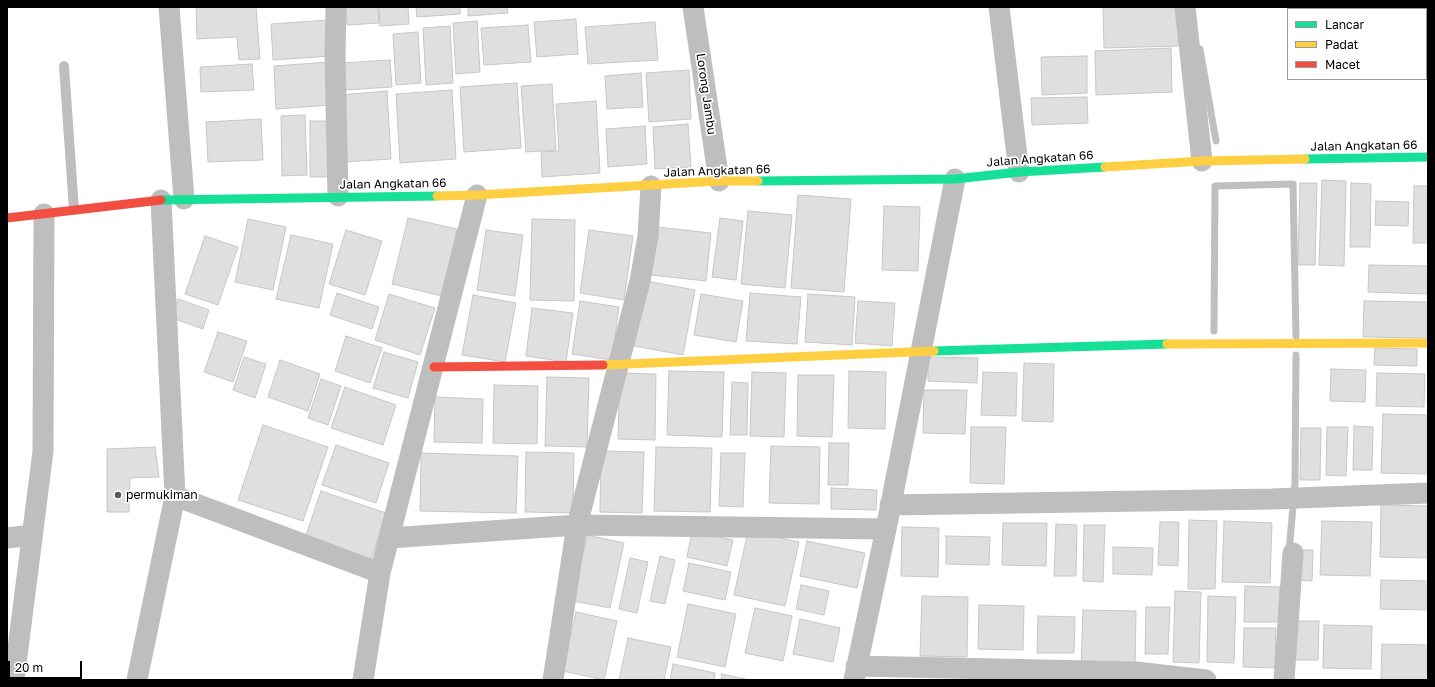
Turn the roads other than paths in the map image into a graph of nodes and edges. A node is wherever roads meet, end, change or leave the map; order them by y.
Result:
1 (169, 7) edge
2 (336, 7) edge
3 (693, 7) edge
4 (999, 7) edge
5 (1185, 7) edge
6 (64, 66) dead end
7 (1428, 157) edge
8 (1212, 161) junction
9 (1019, 172) junction
10 (955, 179) junction
11 (719, 181) junction
12 (651, 186) junction
13 (477, 195) junction
14 (338, 196) junction
15 (184, 199) junction
16 (161, 200) junction
17 (74, 210) junction
18 (44, 214) junction
19 (7, 218) edge
20 (1428, 343) edge
21 (920, 352) junction
22 (617, 365) junction
23 (434, 367) junction
24 (1428, 493) edge
25 (174, 496) junction
26 (890, 505) junction
27 (577, 524) junction
28 (886, 529) junction
29 (32, 535) junction
30 (7, 538) edge
31 (389, 538) junction
32 (1293, 553) dead end
33 (380, 573) junction
34 (855, 673) edge
35 (1135, 676) edge
36 (14, 680) edge
37 (137, 680) edge
38 (363, 680) edge
39 (553, 680) edge
40 (1206, 680) edge
41 (1284, 680) edge

1 - 15 street
2 - 14 street
3 - 11 street, Lorong Jambu
4 - 9 street
5 - 8 street
6 - 17 lane
7 - 8 street, Jalan Angkatan 66
8 - 9 street, Jalan Angkatan 66
9 - 10 street, Jalan Angkatan 66
10 - 11 street, Jalan Angkatan 66
10 - 21 street
11 - 12 street, Jalan Angkatan 66
12 - 13 street, Jalan Angkatan 66
12 - 22 street
13 - 14 street, Jalan Angkatan 66
13 - 23 street
14 - 15 street, Jalan Angkatan 66
15 - 16 street, Jalan Angkatan 66
16 - 17 street, Jalan Angkatan 66
16 - 25 street
17 - 18 street, Jalan Angkatan 66
18 - 19 street, Jalan Angkatan 66
18 - 29 street
20 - 21 street
21 - 22 street
21 - 26 street
22 - 23 street
22 - 27 street
23 - 31 street
24 - 26 street
25 - 33 street
25 - 37 street
26 - 28 street
27 - 28 street
27 - 31 street
27 - 39 street
28 - 34 street
29 - 30 street
29 - 36 street
31 - 33 street
32 - 41 street
33 - 38 street
34 - 35 street
35 - 40 street

